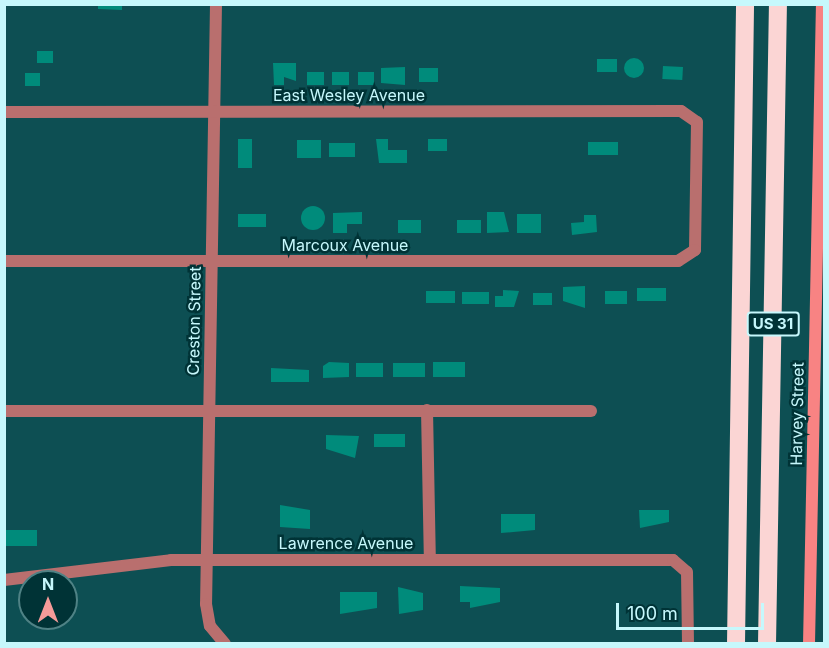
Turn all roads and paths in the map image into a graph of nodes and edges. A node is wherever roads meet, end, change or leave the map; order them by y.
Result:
1 (216, 4) edge
2 (746, 4) edge
3 (778, 4) edge
4 (822, 4) edge
5 (4, 112) edge
6 (214, 112) junction
7 (685, 259) joint
8 (4, 261) edge
9 (212, 261) junction
10 (427, 410) junction
11 (4, 411) edge
12 (209, 411) junction
13 (591, 411) dead end
14 (737, 559) junction
15 (206, 560) junction
16 (430, 560) junction
17 (768, 574) junction
18 (4, 580) edge
19 (221, 640) edge
20 (688, 644) edge
21 (728, 644) edge
22 (736, 644) edge
23 (767, 644) edge
24 (774, 644) edge
25 (809, 644) edge

1 - 6 street, Creston Street
2 - 14 highway, US 31
3 - 17 highway, US 31
4 - 25 street, Harvey Street
5 - 6 street, East Wesley Avenue
6 - 7 street, East Wesley Avenue
6 - 9 street, Creston Street
7 - 9 street, Marcoux Avenue
8 - 9 street, Marcoux Avenue
9 - 12 street, Creston Street
10 - 12 street
10 - 13 street
10 - 16 street
11 - 12 street
12 - 15 street, Creston Street
14 - 21 highway
14 - 22 highway, US 31
15 - 16 street, Lawrence Avenue
15 - 18 street, Lawrence Avenue
15 - 19 street, Creston Street
16 - 20 street, Lawrence Avenue
17 - 23 highway, US 31
17 - 24 highway

